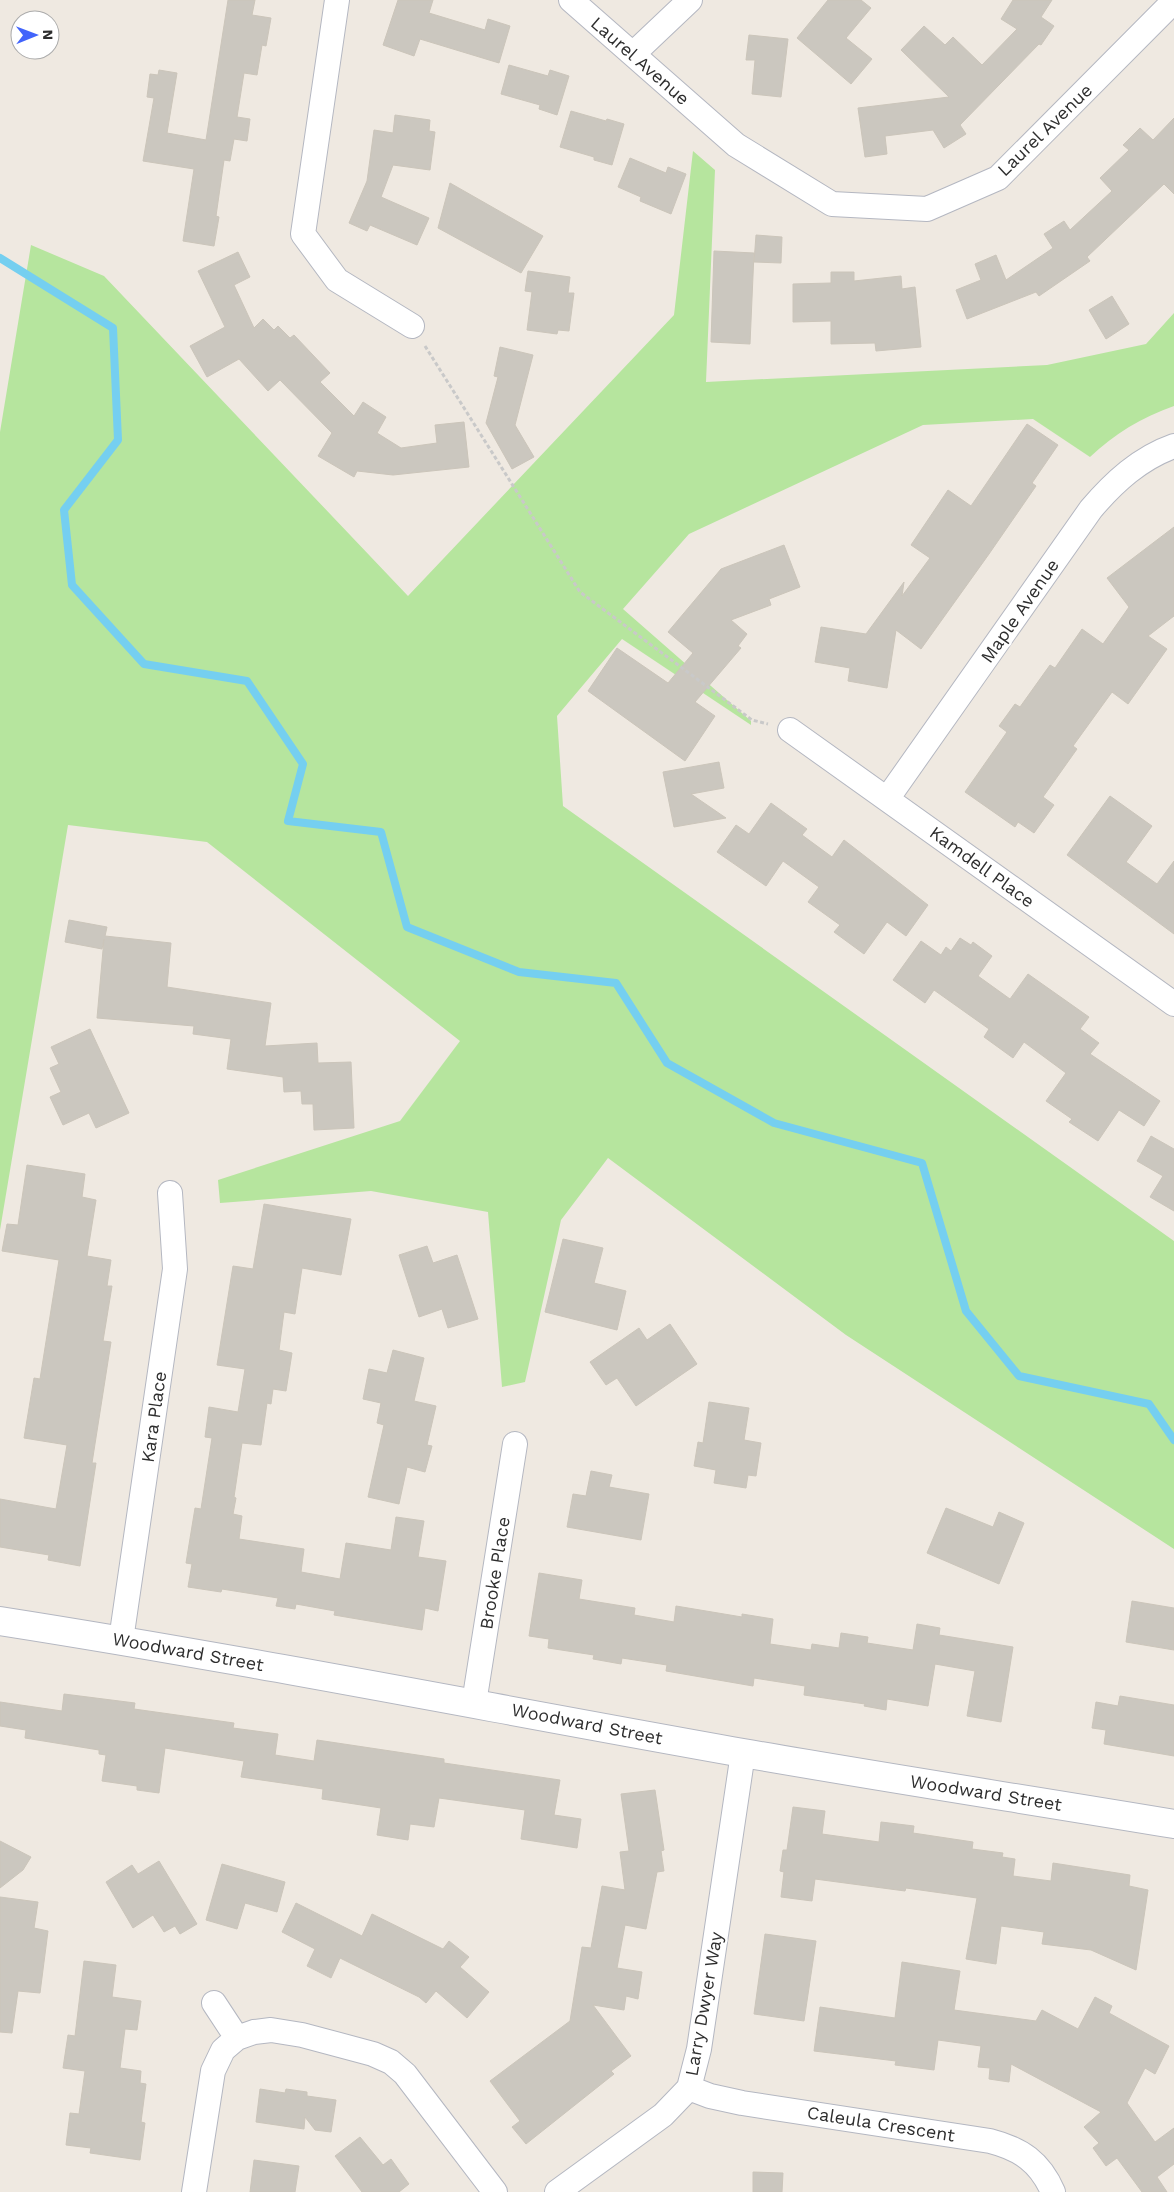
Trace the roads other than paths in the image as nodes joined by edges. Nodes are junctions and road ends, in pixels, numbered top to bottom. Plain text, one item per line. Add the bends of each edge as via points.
1 (336, 0) edge
2 (571, 0) edge
3 (690, 0) edge
4 (1174, 2) edge
5 (633, 54) junction
6 (412, 326) road end
7 (1174, 446) edge
8 (790, 730) road end
9 (886, 799) junction
10 (1174, 1004) edge
11 (170, 1193) dead end
12 (515, 1444) dead end
13 (0, 1621) edge
14 (122, 1640) junction
15 (474, 1702) junction
16 (743, 1753) junction
17 (1174, 1824) edge
18 (214, 2003) dead end
19 (237, 2038) junction
20 (689, 2088) junction
21 (194, 2192) edge
22 (496, 2192) edge
23 (558, 2192) edge
24 (1052, 2192) edge

1 - 6 street via 303,234 337,280
2 - 5 street, Laurel Avenue
3 - 5 street
4 - 5 street, Laurel Avenue via 998,178 927,209 832,204 736,145
7 - 9 street, Maple Avenue via 1130,470 1091,509
8 - 9 street, Kamdell Place
9 - 10 street, Kamdell Place
11 - 14 street, Kara Place via 175,1269
12 - 15 street, Brooke Place
13 - 14 street, Woodward Street
14 - 15 street, Woodward Street
15 - 16 street, Woodward Street
16 - 17 street, Woodward Street
16 - 20 street, Larry Dwyer Way via 699,2048
18 - 19 street
19 - 21 street via 223,2050 213,2071
19 - 22 street via 271,2030 302,2035 391,2062 405,2074
20 - 23 street, Larry Dwyer Way via 663,2115
20 - 24 street, Caleula Crescent via 742,2103 1009,2146 1036,2164

